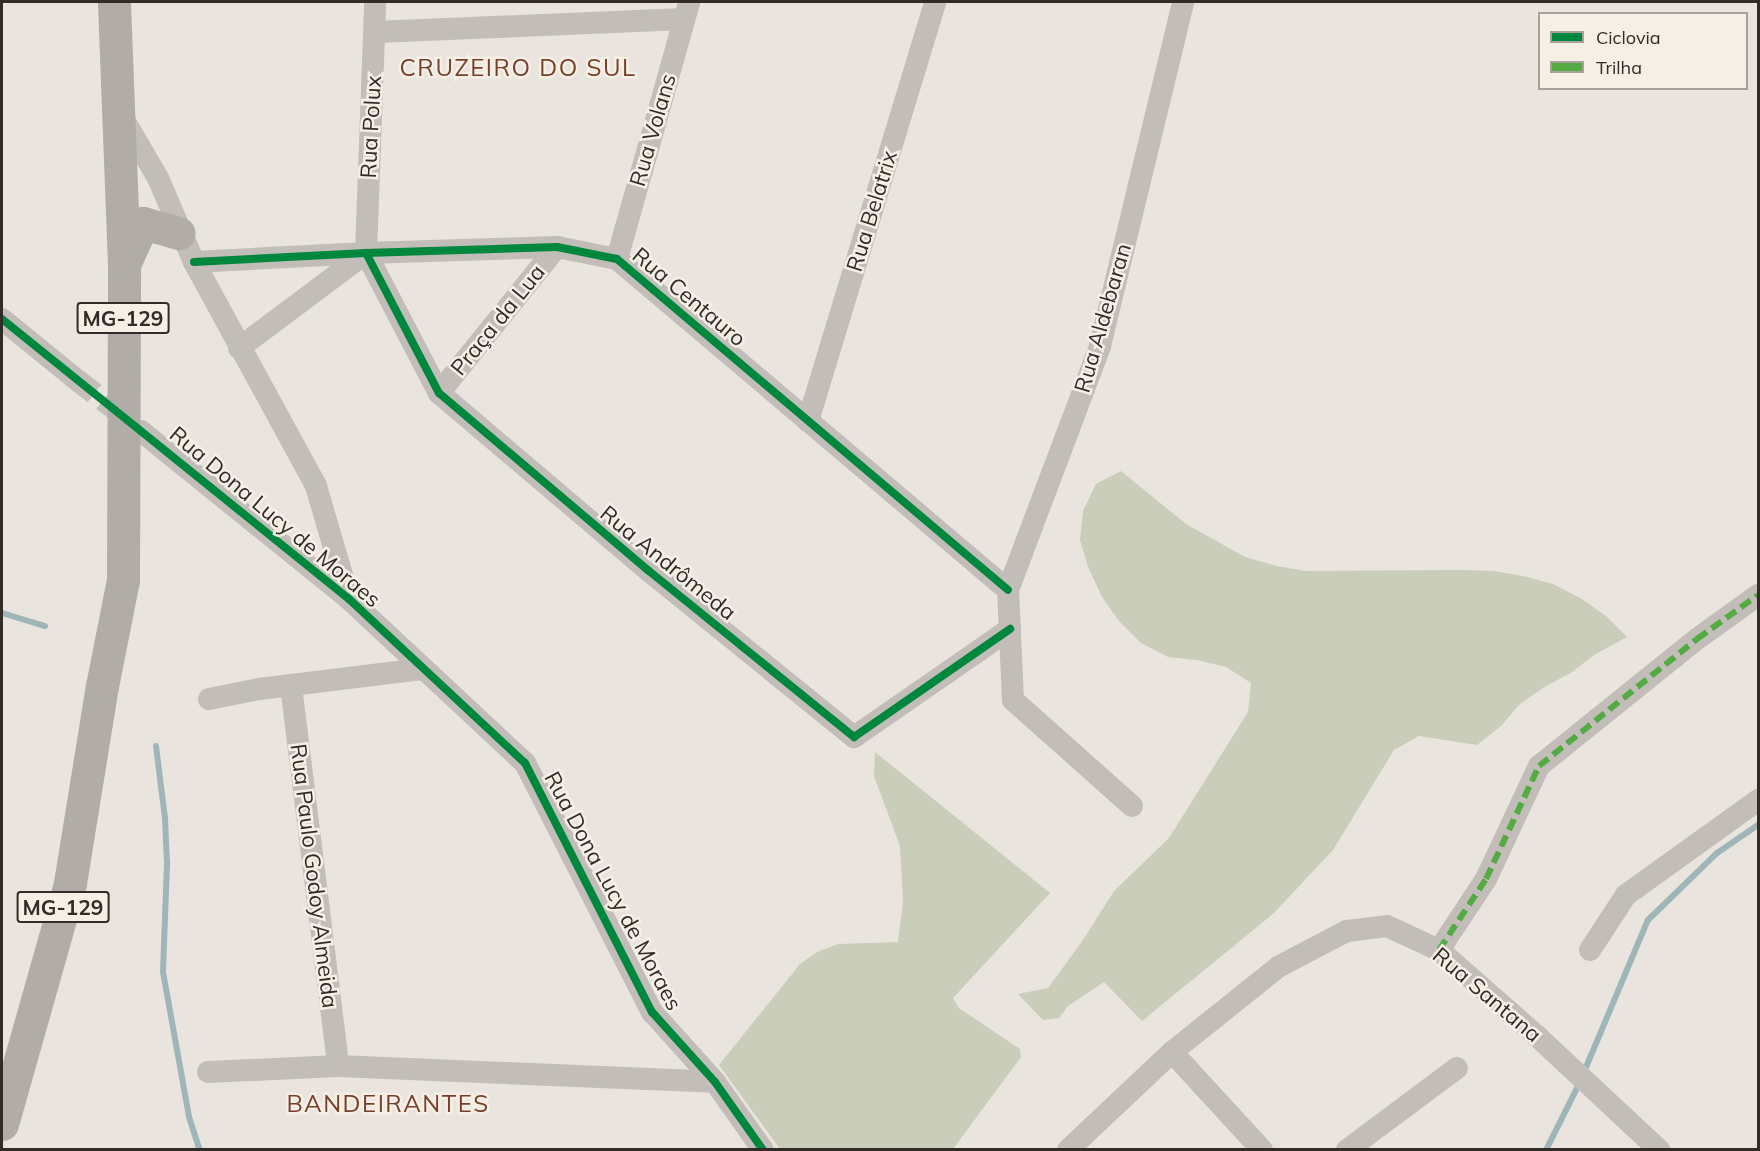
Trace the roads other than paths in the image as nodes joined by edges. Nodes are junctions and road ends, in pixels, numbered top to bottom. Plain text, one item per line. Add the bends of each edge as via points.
1 (114, 2) edge
2 (375, 2) edge
3 (935, 2) edge
4 (1177, 4) edge
5 (687, 10) edge
6 (376, 32) junction
7 (118, 109) junction
8 (179, 233) junction
9 (557, 247) junction
10 (366, 253) junction
11 (617, 259) junction
12 (194, 262) junction
13 (124, 264) junction
14 (2, 319) edge
15 (239, 348) junction
16 (77, 380) tunnel mouth
17 (439, 393) junction
18 (808, 422) junction
19 (141, 430) tunnel mouth
20 (1008, 590) junction
21 (1758, 595) edge
22 (349, 599) junction
23 (1010, 629) junction
24 (422, 669) junction
25 (291, 686) junction
26 (209, 699) dead end
27 (1758, 800) edge
28 (1132, 806) dead end
29 (1439, 950) junction
30 (1590, 950) dead end
31 (1172, 1052) junction
32 (338, 1066) junction
33 (1457, 1068) dead end
34 (208, 1072) dead end
35 (715, 1082) junction
36 (2, 1124) edge
37 (763, 1149) edge
38 (1068, 1149) edge
39 (1262, 1149) edge
40 (1347, 1149) edge
41 (1659, 1149) edge

1 - 7 main road, MG-129 / MG-129
2 - 6 street, Rua Polux
3 - 18 street, Rua Belatrix
4 - 20 street, Rua Aldebaran via 1100,346
5 - 6 street
5 - 11 street, Rua Volans
6 - 10 street, Rua Polux
7 - 8 street via 158,178
7 - 13 main road, MG-129 / MG-129
8 - 12 street
8 - 13 main road via 143,223
9 - 10 street, Rua Centauro
9 - 11 street, Rua Centauro
9 - 17 street, Praça da Lua
10 - 12 street, Rua Centauro
10 - 15 street
10 - 17 street, Rua Andrômeda
11 - 18 street, Rua Centauro
12 - 15 street
13 - 36 main road, MG-129 / MG-129 via 123,580 70,883
14 - 16 street
15 - 22 street via 316,486
17 - 23 street, Rua Andrômeda via 649,571 854,737
18 - 20 street, Rua Centauro
19 - 22 street, Rua Dona Lucy de Moraes
20 - 23 street, Rua Aldebaran
21 - 29 street via 1539,765 1486,879
22 - 24 street, Rua Dona Lucy de Moraes
23 - 28 street, Rua Aldebaran via 1013,700
24 - 25 street
24 - 35 street, Rua Dona Lucy de Moraes via 525,763 652,1012
25 - 26 street
25 - 32 street, Rua Paulo Godoy Almeida
27 - 30 street via 1626,895
29 - 31 street, Rua Santana via 1387,926 1347,931 1278,967
29 - 41 street, Rua Santana
31 - 38 street, Rua Santana
31 - 39 street
32 - 34 street
32 - 35 street
33 - 40 street
35 - 37 street, Rua Dona Lucy de Moraes

